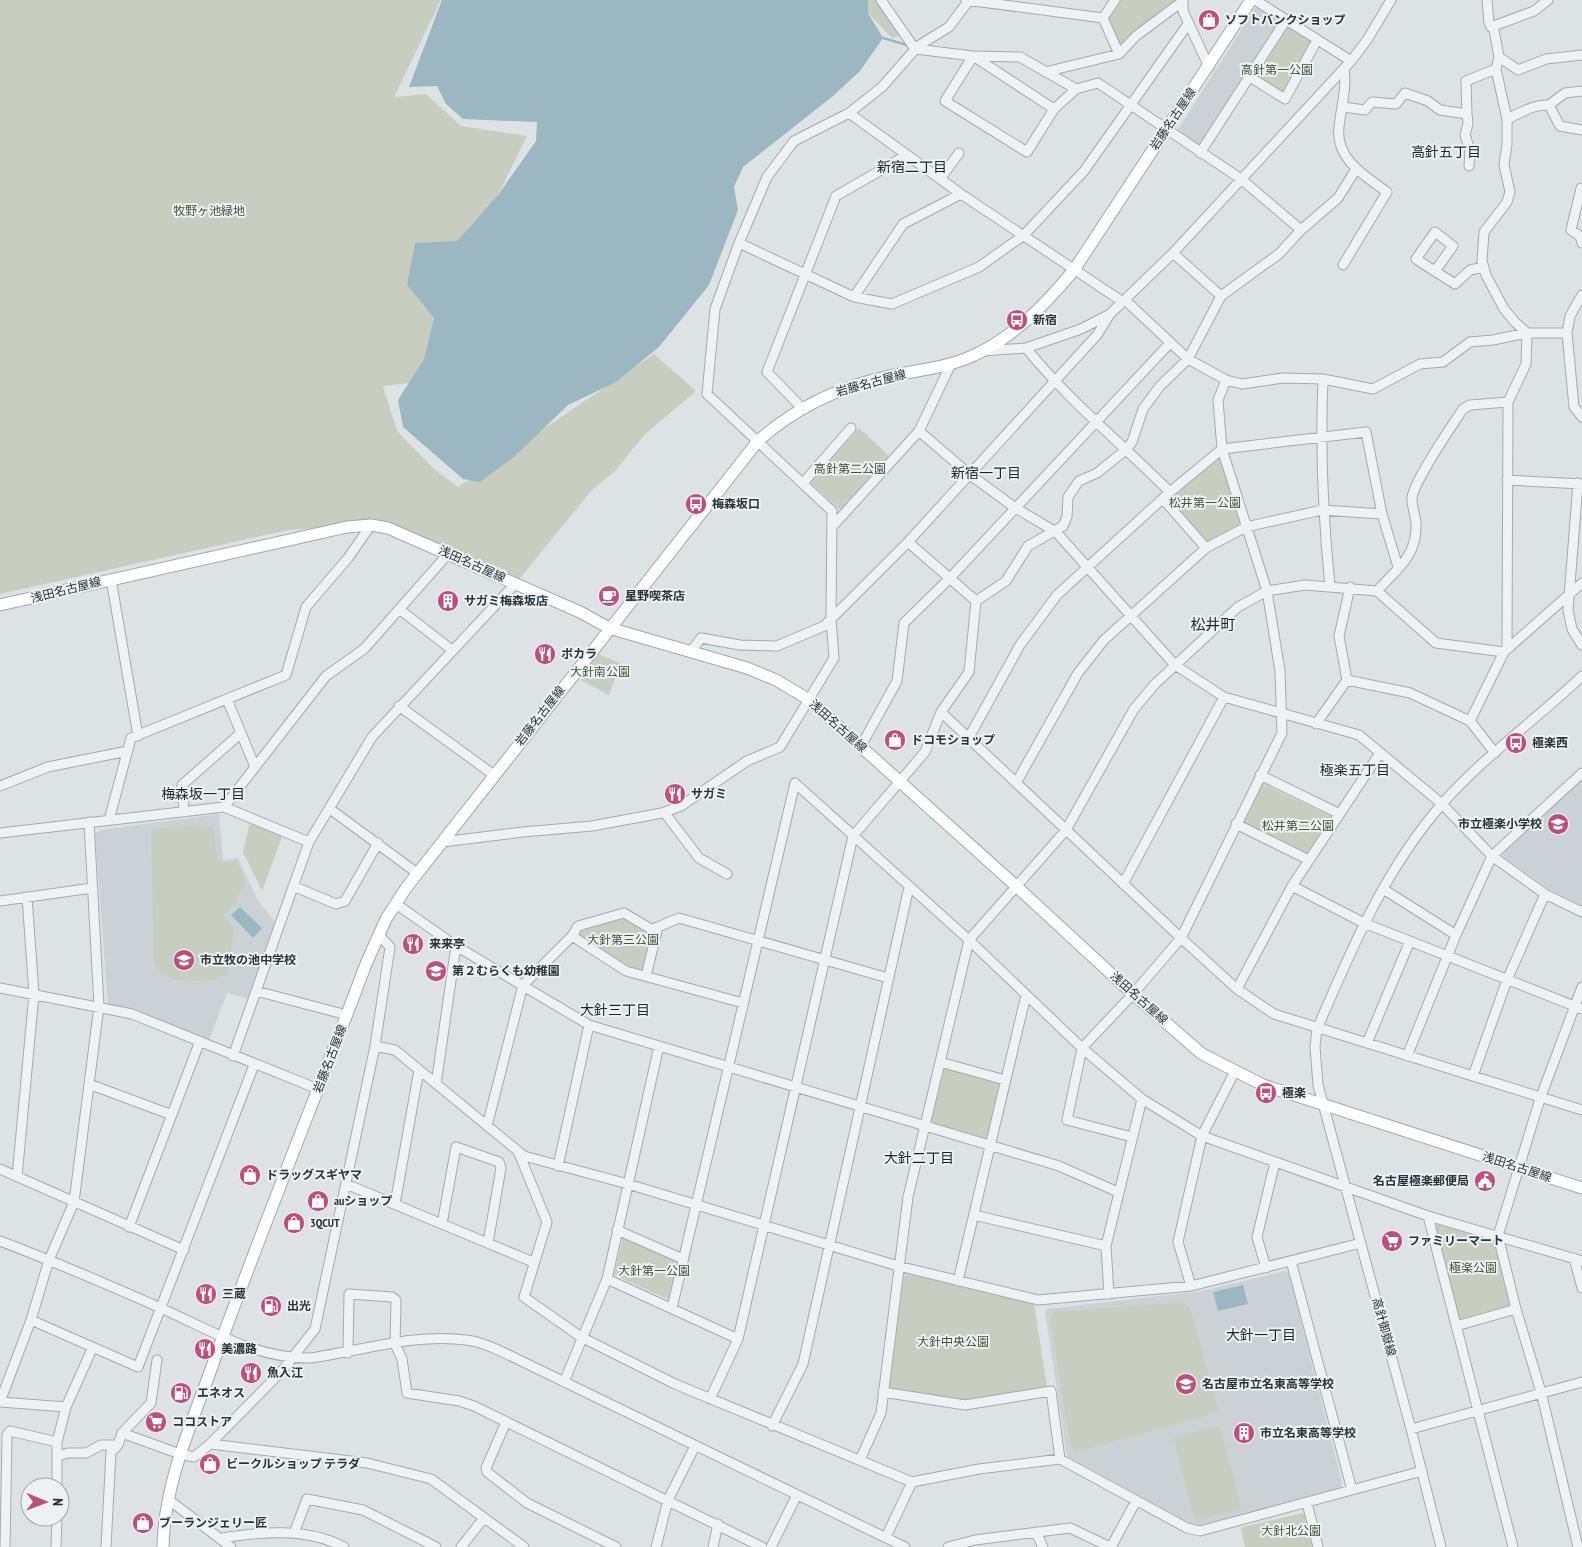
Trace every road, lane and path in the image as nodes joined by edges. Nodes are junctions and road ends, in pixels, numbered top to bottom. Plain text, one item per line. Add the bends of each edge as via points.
1 (881, 0) edge
2 (1114, 0) edge
3 (1183, 0) edge
4 (1251, 0) edge
5 (1255, 0) edge
6 (1391, 0) edge
7 (1487, 0) edge
8 (1548, 0) edge
9 (967, 1) edge
10 (1102, 18) junction
11 (1286, 20) junction
12 (1188, 24) junction
13 (1492, 27) junction
14 (1317, 40) junction
15 (915, 49) junction
16 (1119, 54) junction
17 (1582, 55) edge
18 (973, 56) junction
19 (1499, 58) junction
20 (1351, 61) junction
21 (1208, 67) junction
22 (1344, 69) junction
23 (1496, 69) junction
24 (1045, 72) junction
25 (1250, 77) junction
26 (1076, 90) junction
27 (1582, 91) edge
28 (1131, 105) junction
29 (1549, 105) junction
30 (1343, 107) junction
31 (1054, 109) junction
32 (849, 113) junction
33 (1467, 114) junction
34 (1507, 119) junction
35 (1166, 129) junction
36 (1582, 130) edge
37 (959, 153) dead end
38 (1200, 153) junction
39 (907, 154) junction
40 (1468, 166) dead end
41 (1356, 169) junction
42 (940, 179) junction
43 (1242, 179) junction
44 (1581, 188) edge
45 (961, 194) junction
46 (1301, 230) junction
47 (1024, 235) junction
48 (738, 243) junction
49 (1582, 243) edge
50 (1173, 253) junction
51 (1343, 265) dead end
52 (1484, 267) junction
53 (1074, 270) junction
54 (1435, 271) junction
55 (804, 275) junction
56 (1581, 294) edge
57 (1221, 296) junction
58 (854, 297) junction
59 (1124, 301) junction
60 (1110, 314) junction
61 (1527, 333) junction
62 (1567, 333) junction
63 (1170, 343) junction
64 (1026, 348) junction
65 (983, 351) junction
66 (1188, 359) junction
67 (951, 364) junction
68 (1323, 379) junction
69 (1226, 380) junction
70 (1054, 382) junction
71 (1508, 402) junction
72 (802, 408) junction
73 (1582, 417) edge
74 (1095, 420) junction
75 (851, 428) dead end
76 (919, 431) junction
77 (1320, 437) junction
78 (758, 441) junction
79 (1127, 449) junction
80 (1222, 449) junction
81 (969, 474) junction
82 (1507, 480) junction
83 (803, 483) junction
84 (1580, 483) edge
85 (1170, 492) junction
86 (1163, 499) junction
87 (1014, 507) junction
88 (1322, 510) junction
89 (1382, 514) junction
90 (371, 525) junction
91 (832, 527) junction
92 (1246, 527) junction
93 (1056, 532) junction
94 (908, 542) junction
95 (1206, 548) junction
96 (448, 554) junction
97 (1088, 568) junction
98 (1398, 568) junction
99 (950, 578) junction
100 (111, 579) junction
101 (516, 583) junction
102 (1582, 583) edge
103 (1330, 586) junction
104 (1350, 587) junction
105 (1267, 591) junction
106 (1377, 591) junction
107 (1570, 594) junction
108 (976, 601) junction
109 (0, 606) edge
110 (399, 609) junction
111 (1130, 616) junction
112 (831, 619) junction
113 (609, 628) junction
114 (1582, 645) edge
115 (452, 650) junction
116 (692, 650) junction
117 (1506, 650) junction
118 (1175, 665) junction
119 (1582, 676) edge
120 (1347, 680) junction
121 (1224, 697) junction
122 (227, 699) junction
123 (808, 699) junction
124 (399, 706) junction
125 (941, 712) junction
126 (1281, 714) junction
127 (1470, 722) junction
128 (1316, 724) junction
129 (241, 733) junction
130 (138, 736) junction
131 (968, 738) junction
132 (861, 746) junction
133 (128, 751) junction
134 (1380, 753) junction
135 (1496, 753) junction
136 (255, 767) junction
137 (1582, 773) edge
138 (494, 775) junction
139 (1260, 775) junction
140 (898, 781) junction
141 (1016, 783) junction
142 (0, 786) edge
143 (1442, 804) junction
144 (224, 807) junction
145 (330, 809) junction
146 (184, 812) junction
147 (664, 812) junction
148 (1340, 814) junction
149 (109, 820) junction
150 (89, 822) junction
151 (1236, 824) junction
152 (1066, 830) junction
153 (0, 833) edge
154 (854, 836) junction
155 (308, 842) junction
156 (442, 842) junction
157 (378, 843) junction
158 (1492, 856) junction
159 (1309, 860) junction
160 (417, 873) junction
161 (726, 874) dead end
162 (1123, 884) junction
163 (293, 886) junction
164 (1016, 886) junction
165 (1292, 886) junction
166 (909, 887) junction
167 (92, 888) junction
168 (1382, 889) junction
169 (1545, 894) junction
170 (27, 897) junction
171 (0, 901) edge
172 (396, 904) junction
173 (1582, 912) edge
174 (1364, 923) junction
175 (658, 927) junction
176 (379, 935) junction
177 (572, 936) junction
178 (1456, 936) junction
179 (1182, 938) junction
180 (969, 940) junction
181 (758, 941) junction
182 (1410, 941) junction
183 (456, 946) junction
184 (1447, 956) junction
185 (825, 961) junction
186 (646, 976) junction
187 (888, 978) junction
188 (1507, 980) junction
189 (523, 984) junction
190 (1582, 987) edge
191 (0, 988) edge
192 (1237, 989) junction
193 (256, 991) junction
194 (34, 994) junction
195 (1133, 994) junction
196 (1026, 995) junction
197 (743, 1002) junction
198 (99, 1006) junction
199 (1578, 1007) edge
200 (347, 1015) junction
201 (588, 1025) junction
202 (1318, 1029) junction
203 (200, 1042) junction
204 (1367, 1043) junction
205 (375, 1046) junction
206 (659, 1046) junction
207 (1082, 1048) junction
208 (233, 1056) junction
209 (1407, 1056) junction
210 (940, 1062) junction
211 (254, 1065) junction
212 (728, 1066) junction
213 (419, 1070) junction
214 (1235, 1071) junction
215 (1473, 1076) junction
216 (1005, 1080) junction
217 (89, 1084) junction
218 (436, 1084) junction
219 (796, 1086) junction
220 (318, 1090) junction
221 (1142, 1099) junction
222 (1540, 1099) junction
223 (859, 1105) junction
224 (1324, 1107) junction
225 (1582, 1110) edge
226 (172, 1115) junction
227 (925, 1124) junction
228 (487, 1126) junction
229 (1202, 1136) junction
230 (1132, 1138) junction
231 (990, 1145) junction
232 (518, 1151) junction
233 (1275, 1162) junction
234 (558, 1166) junction
235 (1519, 1167) junction
236 (0, 1169) edge
237 (17, 1176) junction
238 (346, 1184) junction
239 (628, 1184) junction
240 (1346, 1187) junction
241 (1582, 1188) edge
242 (1118, 1192) junction
243 (74, 1202) junction
244 (395, 1204) junction
245 (696, 1206) junction
246 (974, 1215) junction
247 (1428, 1216) junction
248 (442, 1224) junction
249 (764, 1226) junction
250 (129, 1227) junction
251 (617, 1230) junction
252 (1498, 1236) junction
253 (0, 1241) edge
254 (488, 1243) junction
255 (1361, 1243) junction
256 (828, 1246) junction
257 (1106, 1246) junction
258 (184, 1250) junction
259 (683, 1259) junction
260 (1578, 1259) edge
261 (49, 1260) junction
262 (1291, 1261) junction
263 (533, 1262) junction
264 (898, 1266) junction
265 (1266, 1268) junction
266 (606, 1279) junction
267 (958, 1280) junction
268 (1191, 1286) junction
269 (1582, 1288) edge
270 (1110, 1294) junction
271 (162, 1308) junction
272 (672, 1308) junction
273 (1516, 1309) junction
274 (31, 1320) junction
275 (1456, 1326) junction
276 (222, 1336) junction
277 (581, 1337) junction
278 (738, 1339) junction
279 (395, 1344) junction
280 (92, 1348) junction
281 (348, 1353) junction
282 (291, 1359) junction
283 (157, 1360) dead end
284 (564, 1382) junction
285 (1582, 1382) edge
286 (883, 1392) junction
287 (1541, 1392) junction
288 (710, 1399) junction
289 (1, 1402) edge
290 (66, 1407) junction
291 (1478, 1410) junction
292 (506, 1422) junction
293 (772, 1426) junction
294 (1412, 1428) junction
295 (122, 1433) junction
296 (57, 1442) junction
297 (210, 1444) junction
298 (118, 1445) junction
299 (695, 1446) junction
300 (180, 1454) junction
301 (58, 1456) junction
302 (1060, 1459) junction
303 (860, 1460) junction
304 (1422, 1471) junction
305 (57, 1477) edge
306 (912, 1482) junction
307 (1352, 1490) junction
308 (797, 1495) junction
309 (169, 1500) junction
310 (668, 1500) junction
311 (1136, 1501) junction
312 (1307, 1503) junction
313 (484, 1518) junction
314 (718, 1524) junction
315 (57, 1527) edge
316 (1036, 1532) junction
317 (294, 1533) junction
318 (886, 1537) junction
319 (222, 1538) junction
320 (1577, 1546) edge
321 (5, 1547) edge
322 (56, 1547) edge
323 (106, 1547) edge
324 (163, 1547) edge
325 (231, 1547) edge
326 (344, 1547) edge
327 (436, 1547) edge
328 (461, 1547) edge
329 (524, 1547) edge
330 (616, 1547) edge
331 (656, 1547) edge
332 (713, 1547) edge
333 (762, 1547) edge
334 (771, 1547) edge
335 (905, 1547) edge
336 (948, 1547) edge
337 (1043, 1547) edge
338 (1111, 1547) edge
339 (1318, 1547) edge
340 (1441, 1547) edge
341 (1513, 1547) edge

1 - 15 street
2 - 10 street
3 - 12 street
3 - 16 street via 1136,36
4 - 21 main road, 岩藤名古屋線
5 - 11 street
6 - 20 street
7 - 13 street
8 - 13 street via 1534,10
9 - 10 street
9 - 15 street via 949,27
10 - 16 street
11 - 14 street
11 - 25 street
12 - 21 street
12 - 28 street
13 - 19 street
14 - 20 street
14 - 25 street via 1285,99
15 - 18 street
15 - 32 street via 882,87
16 - 24 street
17 - 19 street via 1546,59 1518,70
18 - 24 street via 1020,57
18 - 31 street
18 - 31 street via 945,101 1027,152
19 - 23 street
20 - 22 street
21 - 35 main road, 岩藤名古屋線
22 - 30 street
22 - 43 street
23 - 33 street via 1466,81
23 - 34 street
24 - 26 street
25 - 38 street
26 - 28 street via 1098,83
26 - 31 street
27 - 29 street via 1565,93
28 - 35 street
28 - 47 street via 1084,171
29 - 34 street via 1526,109
29 - 36 street via 1560,126
30 - 33 street via 1364,110 1372,102 1396,104 1405,93 1428,101 1440,110
30 - 41 street via 1338,129 1342,149
32 - 39 street
32 - 48 street via 794,141 767,177
33 - 40 street
34 - 52 street via 1504,166 1510,192 1507,202 1484,232
35 - 38 street
35 - 53 main road, 岩藤名古屋線
37 - 42 street
38 - 43 street
39 - 42 street
39 - 55 street via 836,196
41 - 46 street via 1338,198
41 - 51 street via 1387,192
42 - 45 street
43 - 46 street
43 - 50 street
44 - 49 street via 1571,230 1580,236
45 - 47 street
45 - 58 street via 903,224
46 - 57 street via 1279,254
47 - 53 street
47 - 58 street via 979,267 892,304
48 - 55 street
48 - 78 street via 715,309 707,394
50 - 57 street
50 - 59 street
52 - 54 street via 1470,270 1455,284
52 - 61 street via 1504,309
53 - 59 street
53 - 65 main road, 岩藤名古屋線 via 1031,316
54 - 54 street via 1416,259 1435,232 1453,246
55 - 58 street
55 - 72 street via 767,372
56 - 62 street via 1570,316
57 - 66 street
59 - 60 street
59 - 63 street
60 - 64 street via 1081,329
60 - 70 street via 1097,335
61 - 62 street
61 - 68 street via 1470,342 1443,362 1420,364 1373,389
61 - 71 street via 1526,364
62 - 73 street via 1574,407
63 - 66 street
63 - 74 street
64 - 65 street
64 - 70 street
65 - 67 main road, 岩藤名古屋線
66 - 69 street
66 - 79 street via 1160,386 1143,409
67 - 72 main road, 岩藤名古屋線 via 846,388
67 - 76 street
68 - 69 street via 1283,378 1242,384
68 - 77 street
69 - 80 street via 1218,400
70 - 74 street
70 - 81 street
71 - 82 street
71 - 98 street via 1470,405 1463,409 1412,497 1415,544 1409,558
72 - 78 main road, 岩藤名古屋線
74 - 79 street
74 - 87 street
75 - 83 street
76 - 81 street
76 - 91 street
77 - 80 street
77 - 88 street
77 - 89 street via 1366,432
78 - 83 street
78 - 113 main road, 岩藤名古屋線
79 - 85 street
79 - 93 street via 1097,473 1079,482 1068,497 1063,526
80 - 85 street
80 - 92 street
81 - 87 street
81 - 94 street
82 - 84 street
82 - 117 street
83 - 91 street via 832,511
84 - 107 street
85 - 86 street
86 - 95 street
86 - 97 street
87 - 93 street
87 - 99 street
88 - 89 street
88 - 92 street
88 - 103 street
89 - 98 street
90 - 96 main road, 浅田名古屋線 via 401,533
90 - 100 main road, 浅田名古屋線 via 347,526
90 - 122 street via 306,607 286,675
91 - 112 street
92 - 95 street
92 - 105 street
93 - 97 street
93 - 108 street via 1028,546 1006,581
94 - 99 street
94 - 112 street
95 - 111 street
96 - 101 main road, 浅田名古屋線
96 - 110 street
97 - 111 street
97 - 131 street via 1057,595 1020,644
98 - 106 street
99 - 108 street
99 - 132 street via 904,623 897,681
100 - 109 main road, 浅田名古屋線
100 - 130 street
101 - 113 main road, 浅田名古屋線
101 - 115 street
102 - 107 street
103 - 104 street
103 - 105 street via 1305,585
104 - 106 street
104 - 120 street via 1340,636
105 - 118 street via 1238,607
105 - 126 street via 1280,671
106 - 117 street via 1436,643
107 - 114 street via 1568,610 1572,629
107 - 117 street
108 - 125 street via 969,672
110 - 115 street
110 - 136 street via 364,649 326,676
111 - 118 street
111 - 141 street via 1104,640 1078,673
112 - 116 street via 824,626 777,646 740,645 701,638
112 - 123 street via 834,658
113 - 116 main road, 浅田名古屋線
113 - 138 main road, 岩藤名古屋線
115 - 124 street
116 - 123 main road, 浅田名古屋線 via 776,680
117 - 127 street
118 - 121 street
118 - 152 street via 1134,709
119 - 135 street, 高針御嶽線
120 - 127 street via 1410,693
120 - 128 street
121 - 126 street
121 - 162 street
122 - 129 street
122 - 130 street
123 - 132 main road, 浅田名古屋線
123 - 147 street via 780,747 747,760 681,806
124 - 138 street
124 - 145 street via 372,737
125 - 131 street
125 - 140 street via 925,752
126 - 128 street
126 - 139 street via 1282,733
127 - 135 street
128 - 134 street via 1359,735
129 - 136 street
129 - 146 street via 182,785
130 - 133 street via 132,738
131 - 141 street
132 - 140 main road, 浅田名古屋線
133 - 142 street via 48,767
133 - 149 street
134 - 143 street
134 - 148 street
135 - 143 street, 高針御嶽線
136 - 144 street
137 - 158 street
138 - 156 main road, 岩藤名古屋線
139 - 148 street
139 - 151 street
140 - 154 street
140 - 164 main road, 浅田名古屋線
141 - 152 street
143 - 158 street
143 - 168 street, 高針御嶽線
144 - 146 street
144 - 155 street
145 - 155 street
145 - 157 street
146 - 149 street
147 - 156 street via 592,826
147 - 161 street via 699,858
148 - 159 street
149 - 150 street
150 - 153 street
150 - 167 street
151 - 159 street
151 - 179 street
152 - 162 street
152 - 164 street
154 - 166 street
154 - 181 street via 795,783
154 - 185 street
155 - 163 street
156 - 160 main road, 岩藤名古屋線
157 - 160 street
157 - 163 street via 345,901 336,904
158 - 169 street
158 - 178 street
159 - 165 street
160 - 172 main road, 岩藤名古屋線
162 - 179 street
163 - 193 street
164 - 180 street
164 - 195 main road, 浅田名古屋線
165 - 174 street
165 - 192 street
166 - 180 street
166 - 187 street
167 - 170 street
167 - 198 street
168 - 174 street, 高針御嶽線
168 - 178 street
169 - 173 street
169 - 188 street
170 - 171 street
170 - 194 street
172 - 176 main road, 岩藤名古屋線
172 - 183 street
174 - 182 street
174 - 202 street, 高針御嶽線
175 - 177 street via 651,929 624,913 578,926
175 - 181 street via 679,918
175 - 186 street
176 - 200 main road, 岩藤名古屋線
176 - 205 street via 390,946
177 - 186 street via 626,971
177 - 189 street
178 - 184 street
179 - 192 street
179 - 195 street
180 - 196 street
180 - 210 street
181 - 185 street
181 - 197 street
182 - 184 street
182 - 204 street
183 - 189 street
183 - 218 street
184 - 188 street
184 - 209 street
185 - 187 street
185 - 219 street
186 - 197 street
187 - 223 street
188 - 199 street
188 - 215 street
189 - 201 street
189 - 228 street
190 - 199 street
191 - 194 street
192 - 202 street via 1274,1014
193 - 200 street
193 - 208 street
194 - 198 street
194 - 237 street
195 - 207 street
195 - 214 main road, 浅田名古屋線 via 1202,1054
196 - 207 street
196 - 216 street
197 - 212 street
198 - 203 street via 132,1014
198 - 217 street
199 - 222 street
200 - 220 main road, 岩藤名古屋線
201 - 206 street
201 - 234 street
202 - 204 street
202 - 224 street, 高針御嶽線 via 1314,1047
203 - 208 street
203 - 226 street
204 - 209 street
205 - 213 street via 396,1050
205 - 238 street
206 - 212 street
206 - 239 street
207 - 221 street
207 - 230 street via 1067,1120
208 - 211 street
209 - 215 street
210 - 216 street
210 - 227 street
211 - 220 street
211 - 258 street
212 - 219 street
212 - 245 street
213 - 218 street
213 - 244 street
214 - 224 main road, 浅田名古屋線
214 - 229 street
215 - 222 street
216 - 231 street
217 - 226 street
217 - 243 street
218 - 228 street
219 - 223 street
219 - 249 street
220 - 276 main road, 岩藤名古屋線
221 - 229 street
221 - 230 street
222 - 225 street
222 - 235 street
223 - 227 street
223 - 256 street
224 - 235 main road, 浅田名古屋線
224 - 240 street, 高針御嶽線
226 - 250 street
227 - 231 street
227 - 264 street via 908,1197
228 - 232 street
229 - 233 street
229 - 268 street via 1178,1242
230 - 242 street
231 - 242 street via 1059,1166
231 - 246 street
232 - 234 street via 524,1156
232 - 263 street via 547,1222
233 - 240 street
233 - 265 street via 1258,1237
234 - 239 street
235 - 241 main road, 浅田名古屋線
235 - 252 street
236 - 237 street
237 - 243 street
238 - 244 street
238 - 282 street via 315,1329
239 - 245 street
239 - 251 street
240 - 247 street
240 - 255 street, 高針御嶽線
242 - 257 street
243 - 250 street
243 - 261 street
244 - 248 street
245 - 249 street
245 - 259 street
246 - 257 street
246 - 267 street
247 - 252 street
247 - 275 street
248 - 254 street
248 - 254 street via 456,1147 499,1162 501,1168
249 - 256 street
249 - 278 street
250 - 258 street
251 - 259 street
251 - 266 street
252 - 260 street
252 - 273 street
253 - 261 street
254 - 263 street
255 - 262 street
255 - 294 street, 高針御嶽線
256 - 264 street
256 - 293 street via 803,1364
257 - 270 street
258 - 271 street
259 - 272 street
260 - 269 street
261 - 271 street
261 - 274 street
262 - 265 street
262 - 307 street
263 - 277 street via 524,1297
264 - 267 street
264 - 286 street
265 - 268 street
266 - 272 street
266 - 277 street
267 - 270 street via 1038,1300
268 - 270 street
271 - 276 street
271 - 280 street via 138,1368
272 - 278 street
273 - 275 street
273 - 287 street
274 - 280 street
274 - 289 street
275 - 291 street
276 - 282 street
276 - 300 main road, 岩藤名古屋線
277 - 284 street
277 - 288 street
278 - 288 street
279 - 281 street
279 - 281 street via 396,1300 353,1293 350,1294
279 - 284 street via 433,1338 468,1340 514,1357
279 - 292 street via 402,1359 407,1393 459,1401
280 - 290 street
281 - 282 street
282 - 297 street
283 - 295 street via 152,1403
284 - 299 street
285 - 287 street
286 - 302 street via 965,1404 1051,1391
286 - 303 street via 881,1413
287 - 291 street
287 - 320 street
288 - 293 street
289 - 290 street
290 - 296 street
291 - 294 street
291 - 341 street
292 - 310 street
292 - 330 street via 487,1472 526,1503
293 - 303 street
294 - 304 street, 高針御嶽線
295 - 298 street
295 - 300 street
296 - 301 street
296 - 321 street via 15,1430 8,1435
297 - 300 street via 194,1456
297 - 313 street via 367,1463 430,1479
298 - 301 street via 101,1444 86,1453
298 - 323 street via 111,1452 109,1462
299 - 308 street
299 - 310 street
300 - 309 main road, 岩藤名古屋線
301 - 305 street
302 - 306 street via 979,1469
302 - 311 street
303 - 306 street
304 - 307 street
304 - 340 street, 高針御嶽線
306 - 318 street
307 - 312 street
308 - 318 street
308 - 334 street
309 - 319 street
309 - 324 main road, 岩藤名古屋線
310 - 314 street
310 - 331 street
311 - 312 street via 1187,1528 1200,1530
311 - 338 street
312 - 339 street
313 - 328 street
313 - 329 street
314 - 332 street
314 - 333 street
315 - 322 street
316 - 336 street
316 - 337 street
316 - 338 street via 1070,1528
317 - 319 street via 266,1532
317 - 326 street
317 - 327 street via 307,1499 363,1510
318 - 335 street
319 - 325 street

